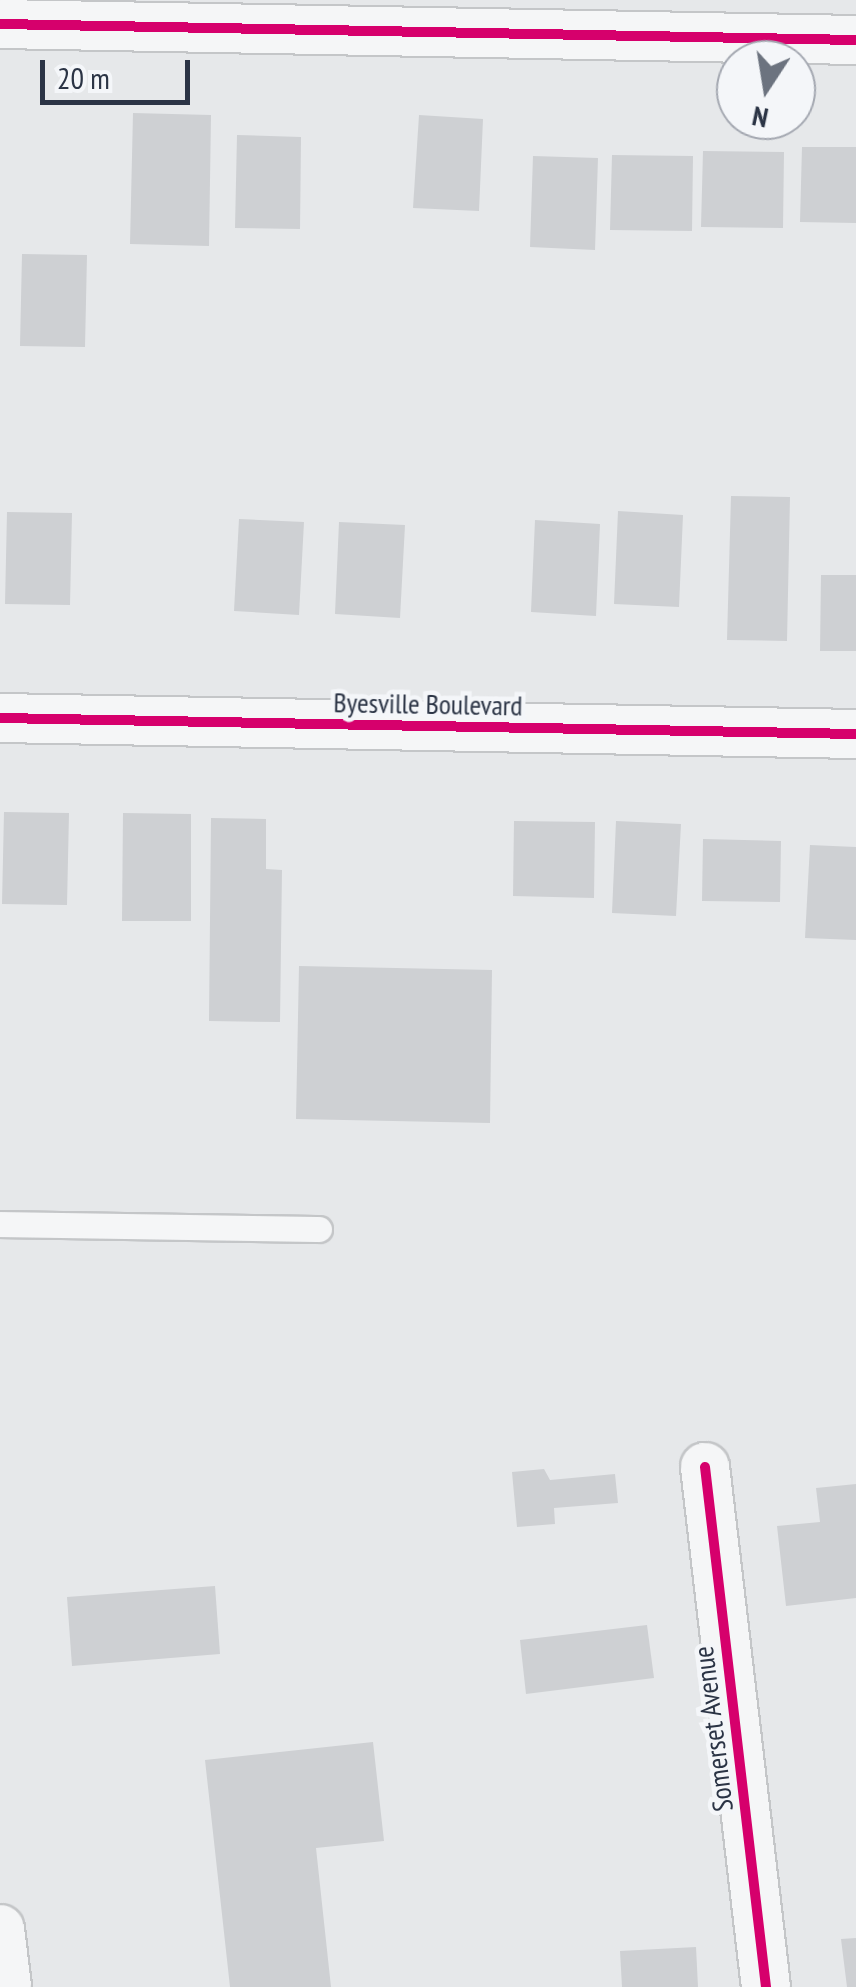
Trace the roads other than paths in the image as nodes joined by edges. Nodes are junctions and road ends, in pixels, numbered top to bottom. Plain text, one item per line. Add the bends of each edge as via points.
1 (0, 24) edge
2 (856, 40) edge
3 (0, 718) edge
4 (856, 734) edge
5 (0, 1224) edge
6 (319, 1229) dead end
7 (705, 1466) dead end
8 (0, 1930) edge
9 (7, 1987) edge
10 (766, 1987) edge

1 - 2 street
3 - 4 street, Byesville Boulevard
5 - 6 lane
7 - 10 street, Somerset Avenue
8 - 9 street

